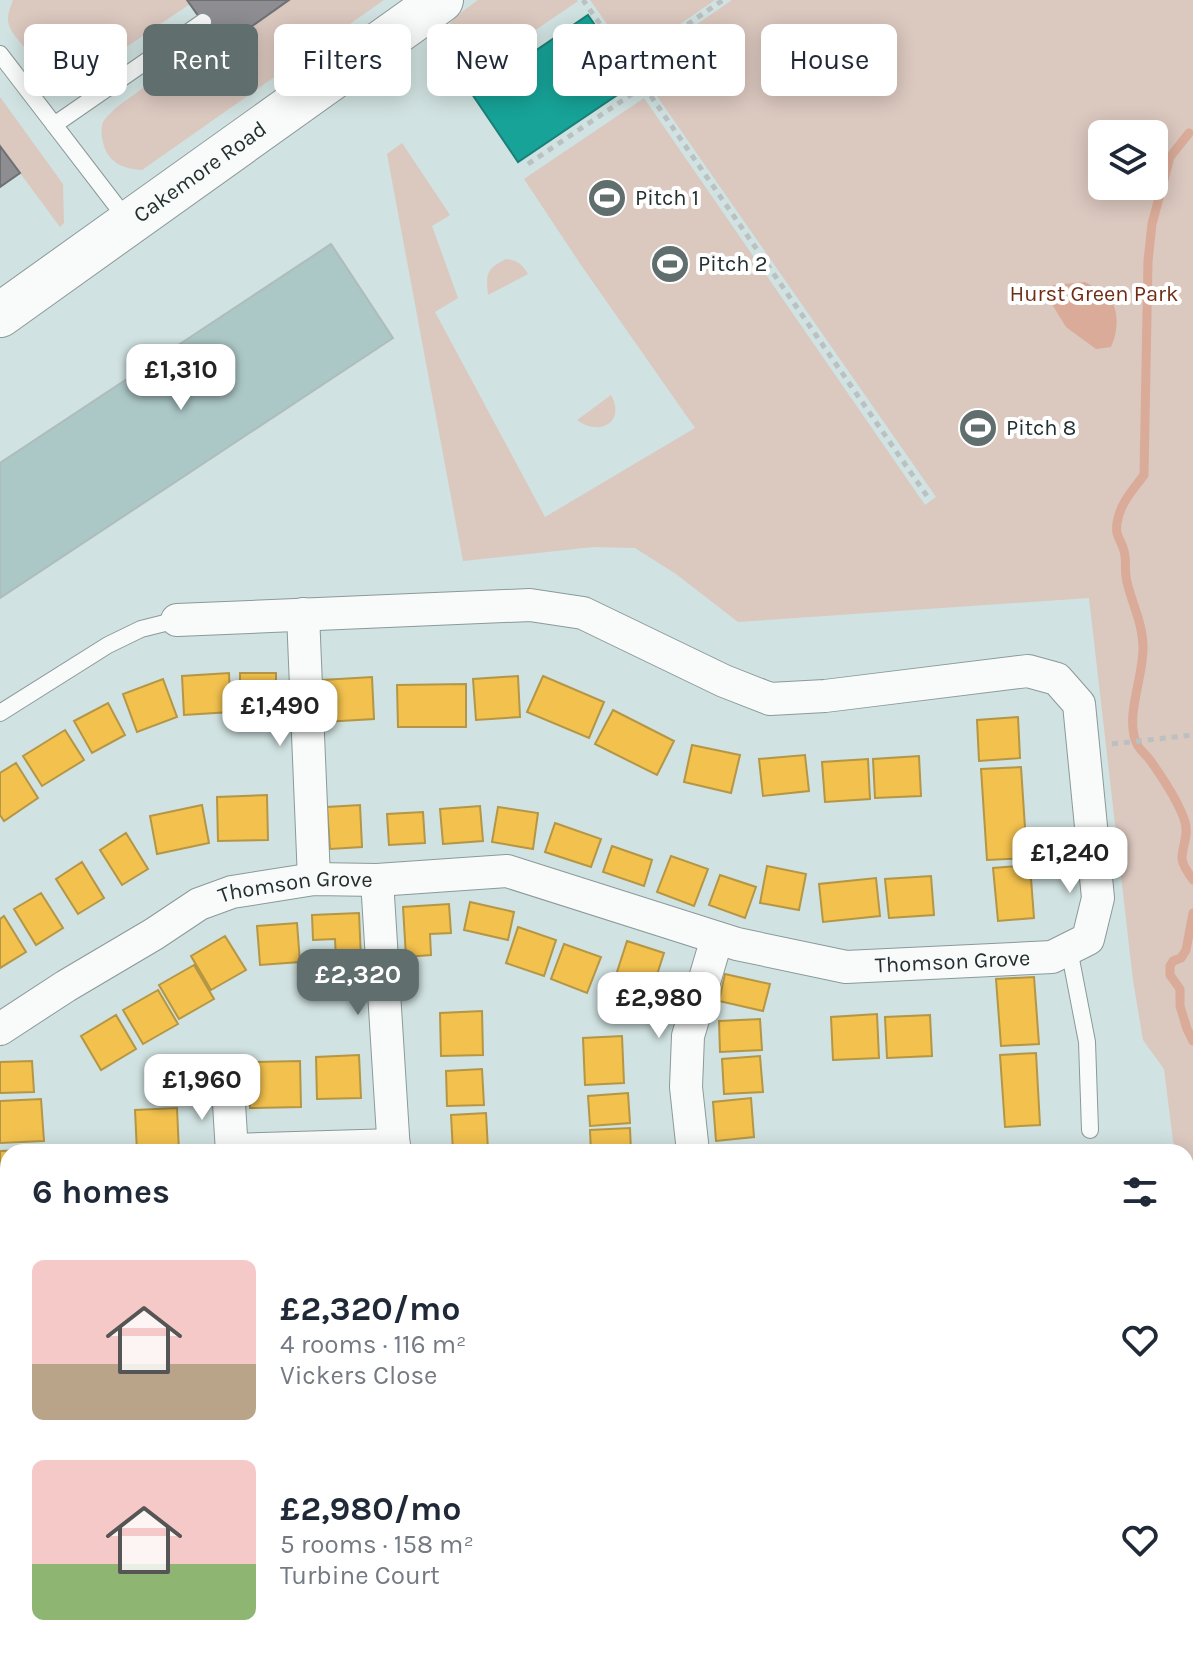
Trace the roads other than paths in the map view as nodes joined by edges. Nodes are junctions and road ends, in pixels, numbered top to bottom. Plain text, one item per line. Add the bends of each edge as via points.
1 (441, 0) edge
2 (203, 22) dead end
3 (0, 54) edge
4 (54, 125) junction
5 (129, 222) junction
6 (0, 315) edge
7 (303, 614) junction
8 (177, 620) joint
9 (0, 713) edge
10 (314, 879) junction
11 (377, 880) junction
12 (717, 938) junction
13 (1069, 949) junction
14 (0, 1029) edge
15 (228, 1088) dead end
16 (1090, 1130) dead end
17 (232, 1144) edge
18 (394, 1144) edge
19 (692, 1144) edge

1 - 5 main road, Cakemore Road
2 - 4 lane
3 - 4 lane
4 - 5 lane
5 - 6 main road, Cakemore Road
7 - 8 street
7 - 10 street
7 - 13 street via 530,605 583,613 770,699 1028,671 1057,679 1079,704 1098,898 1088,939
8 - 9 lane via 108,645
10 - 11 street, Thomson Grove
10 - 14 street, Thomson Grove via 232,892 199,904
11 - 12 street, Thomson Grove via 507,871
11 - 18 street
12 - 13 street, Thomson Grove via 846,967 1052,957
12 - 19 street via 688,1036
13 - 16 lane via 1087,1042
15 - 17 street

